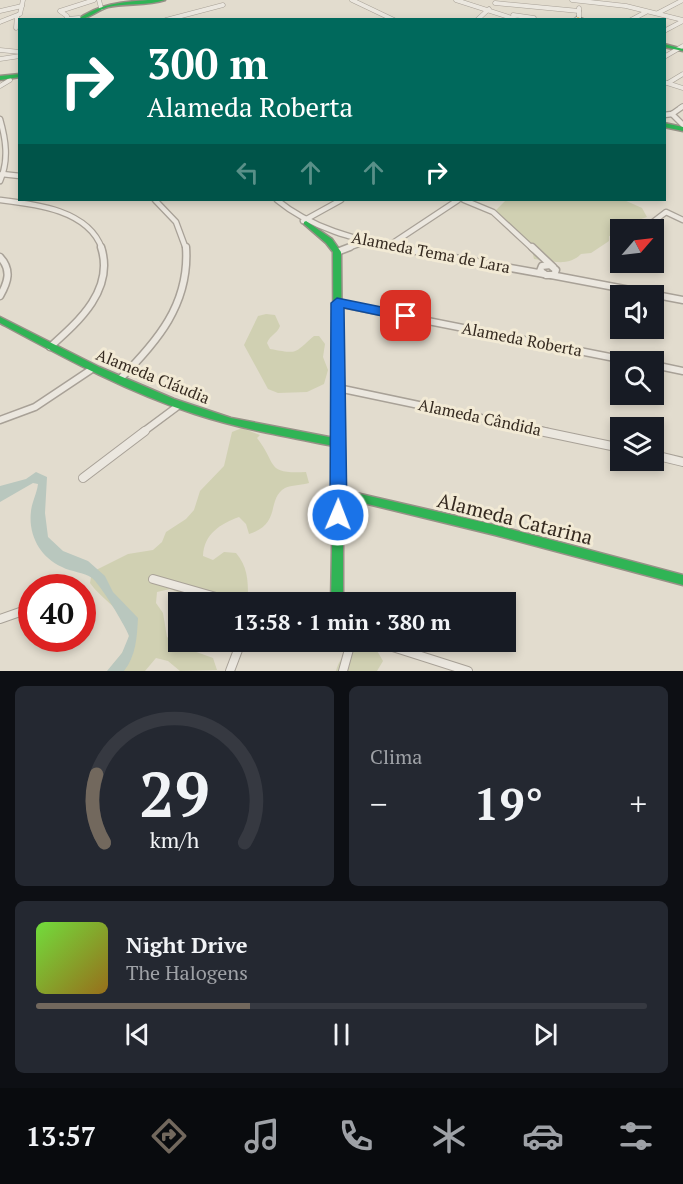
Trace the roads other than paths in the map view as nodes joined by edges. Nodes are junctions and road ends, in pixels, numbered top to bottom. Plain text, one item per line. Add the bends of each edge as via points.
1 (94, 0) edge
2 (163, 0) edge
3 (173, 0) edge
4 (352, 0) edge
5 (456, 0) edge
6 (499, 0) edge
7 (572, 0) edge
8 (580, 0) edge
9 (682, 0) edge
10 (629, 1) edge
11 (22, 2) edge
12 (495, 3) junction
13 (223, 5) dead end
14 (627, 6) junction
15 (488, 10) junction
16 (0, 11) edge
17 (647, 11) junction
18 (95, 12) edge
19 (500, 14) junction
20 (657, 14) junction
21 (17, 16) junction
22 (579, 17) edge
23 (66, 18) edge
24 (173, 18) edge
25 (390, 18) edge
26 (479, 18) edge
27 (512, 18) edge
28 (534, 18) edge
29 (635, 18) edge
30 (683, 21) edge
31 (0, 22) edge
32 (16, 28) dead end
33 (666, 30) edge
34 (666, 45) edge
35 (681, 48) edge
36 (0, 50) edge
37 (18, 54) edge
38 (18, 54) edge
39 (666, 56) edge
40 (0, 59) edge
41 (683, 74) edge
42 (16, 78) edge
43 (0, 82) edge
44 (666, 83) edge
45 (683, 88) edge
46 (683, 106) edge
47 (672, 114) junction
48 (666, 115) edge
49 (0, 119) edge
50 (666, 124) edge
51 (683, 127) edge
52 (2, 134) edge
53 (3, 142) edge
54 (2, 174) edge
55 (18, 176) edge
56 (0, 181) edge
57 (0, 200) edge
58 (156, 201) edge
59 (278, 201) edge
60 (339, 201) edge
61 (456, 201) edge
62 (466, 201) edge
63 (657, 219) edge
64 (683, 220) edge
65 (305, 222) junction
66 (365, 242) junction
67 (387, 247) junction
68 (337, 252) junction
69 (0, 257) edge
70 (543, 257) junction
71 (542, 266) junction
72 (555, 268) junction
73 (524, 271) junction
74 (547, 275) junction
75 (570, 279) junction
76 (0, 296) edge
77 (683, 300) edge
78 (337, 303) junction
79 (0, 320) edge
80 (50, 347) junction
81 (610, 357) edge
82 (664, 367) edge
83 (92, 369) junction
84 (683, 371) edge
85 (119, 380) junction
86 (338, 387) junction
87 (178, 406) junction
88 (0, 420) edge
89 (339, 443) junction
90 (610, 446) edge
91 (664, 457) edge
92 (683, 462) edge
93 (83, 478) dead end
94 (339, 493) junction
95 (153, 579) dead end
96 (683, 580) edge
97 (198, 592) edge
98 (337, 592) edge
99 (18, 613) edge
100 (0, 619) edge
101 (237, 652) edge
102 (348, 652) edge
103 (408, 652) edge
104 (230, 671) edge
105 (343, 671) edge
106 (468, 671) edge

1 - 23 street via 60,11
2 - 18 street
3 - 18 street
4 - 25 street
5 - 15 street
6 - 12 street
7 - 8 street
8 - 14 street
8 - 22 street
9 - 20 street
10 - 14 street
11 - 16 street
11 - 21 street via 22,12
12 - 15 street
12 - 22 street
13 - 24 street
14 - 17 street
15 - 19 street
15 - 26 street
17 - 20 street
17 - 29 street
19 - 27 street
19 - 28 street
20 - 30 street
21 - 31 street
21 - 32 street
30 - 33 street
34 - 35 street
35 - 39 street
36 - 37 street
38 - 40 street
41 - 44 street
42 - 43 street
44 - 45 street
46 - 47 street
47 - 48 street
47 - 51 street
49 - 52 street
50 - 51 street
52 - 53 street
53 - 54 street
54 - 55 street
54 - 56 street
57 - 80 street via 42,205 69,214 88,228 102,250 104,273 94,299 81,319
58 - 85 street via 183,237 187,280 167,328
59 - 65 street, Alameda Tema de Lara
60 - 65 street
61 - 67 street
62 - 70 street via 493,212
63 - 64 street via 666,212
65 - 66 street, Alameda Tema de Lara
65 - 68 street
66 - 67 street, Alameda Tema de Lara
66 - 68 street
67 - 73 street, Alameda Tema de Lara
68 - 78 street
69 - 76 street via 9,269 8,282
70 - 71 street
70 - 72 street
71 - 72 street, Alameda Tema de Lara
71 - 73 street, Alameda Tema de Lara
71 - 74 street via 540,271
72 - 74 street via 556,273
72 - 75 street, Alameda Tema de Lara
73 - 74 street, Alameda Tema de Lara
74 - 75 street, Alameda Tema de Lara
75 - 77 street, Alameda Tema de Lara
78 - 81 street, Alameda Roberta
78 - 86 street
79 - 80 street, Alameda Cláudia
80 - 83 street, Alameda Cláudia
82 - 84 street
83 - 85 street, Alameda Cláudia
83 - 88 street via 35,407
85 - 87 street, Alameda Cláudia
86 - 89 street
86 - 90 street, Alameda Cândida
87 - 89 street, Alameda Cláudia
87 - 93 street
89 - 94 street
91 - 92 street
94 - 96 street, Alameda Catarina
94 - 98 street
95 - 97 street
99 - 100 street
101 - 104 street
102 - 105 street
103 - 106 street

